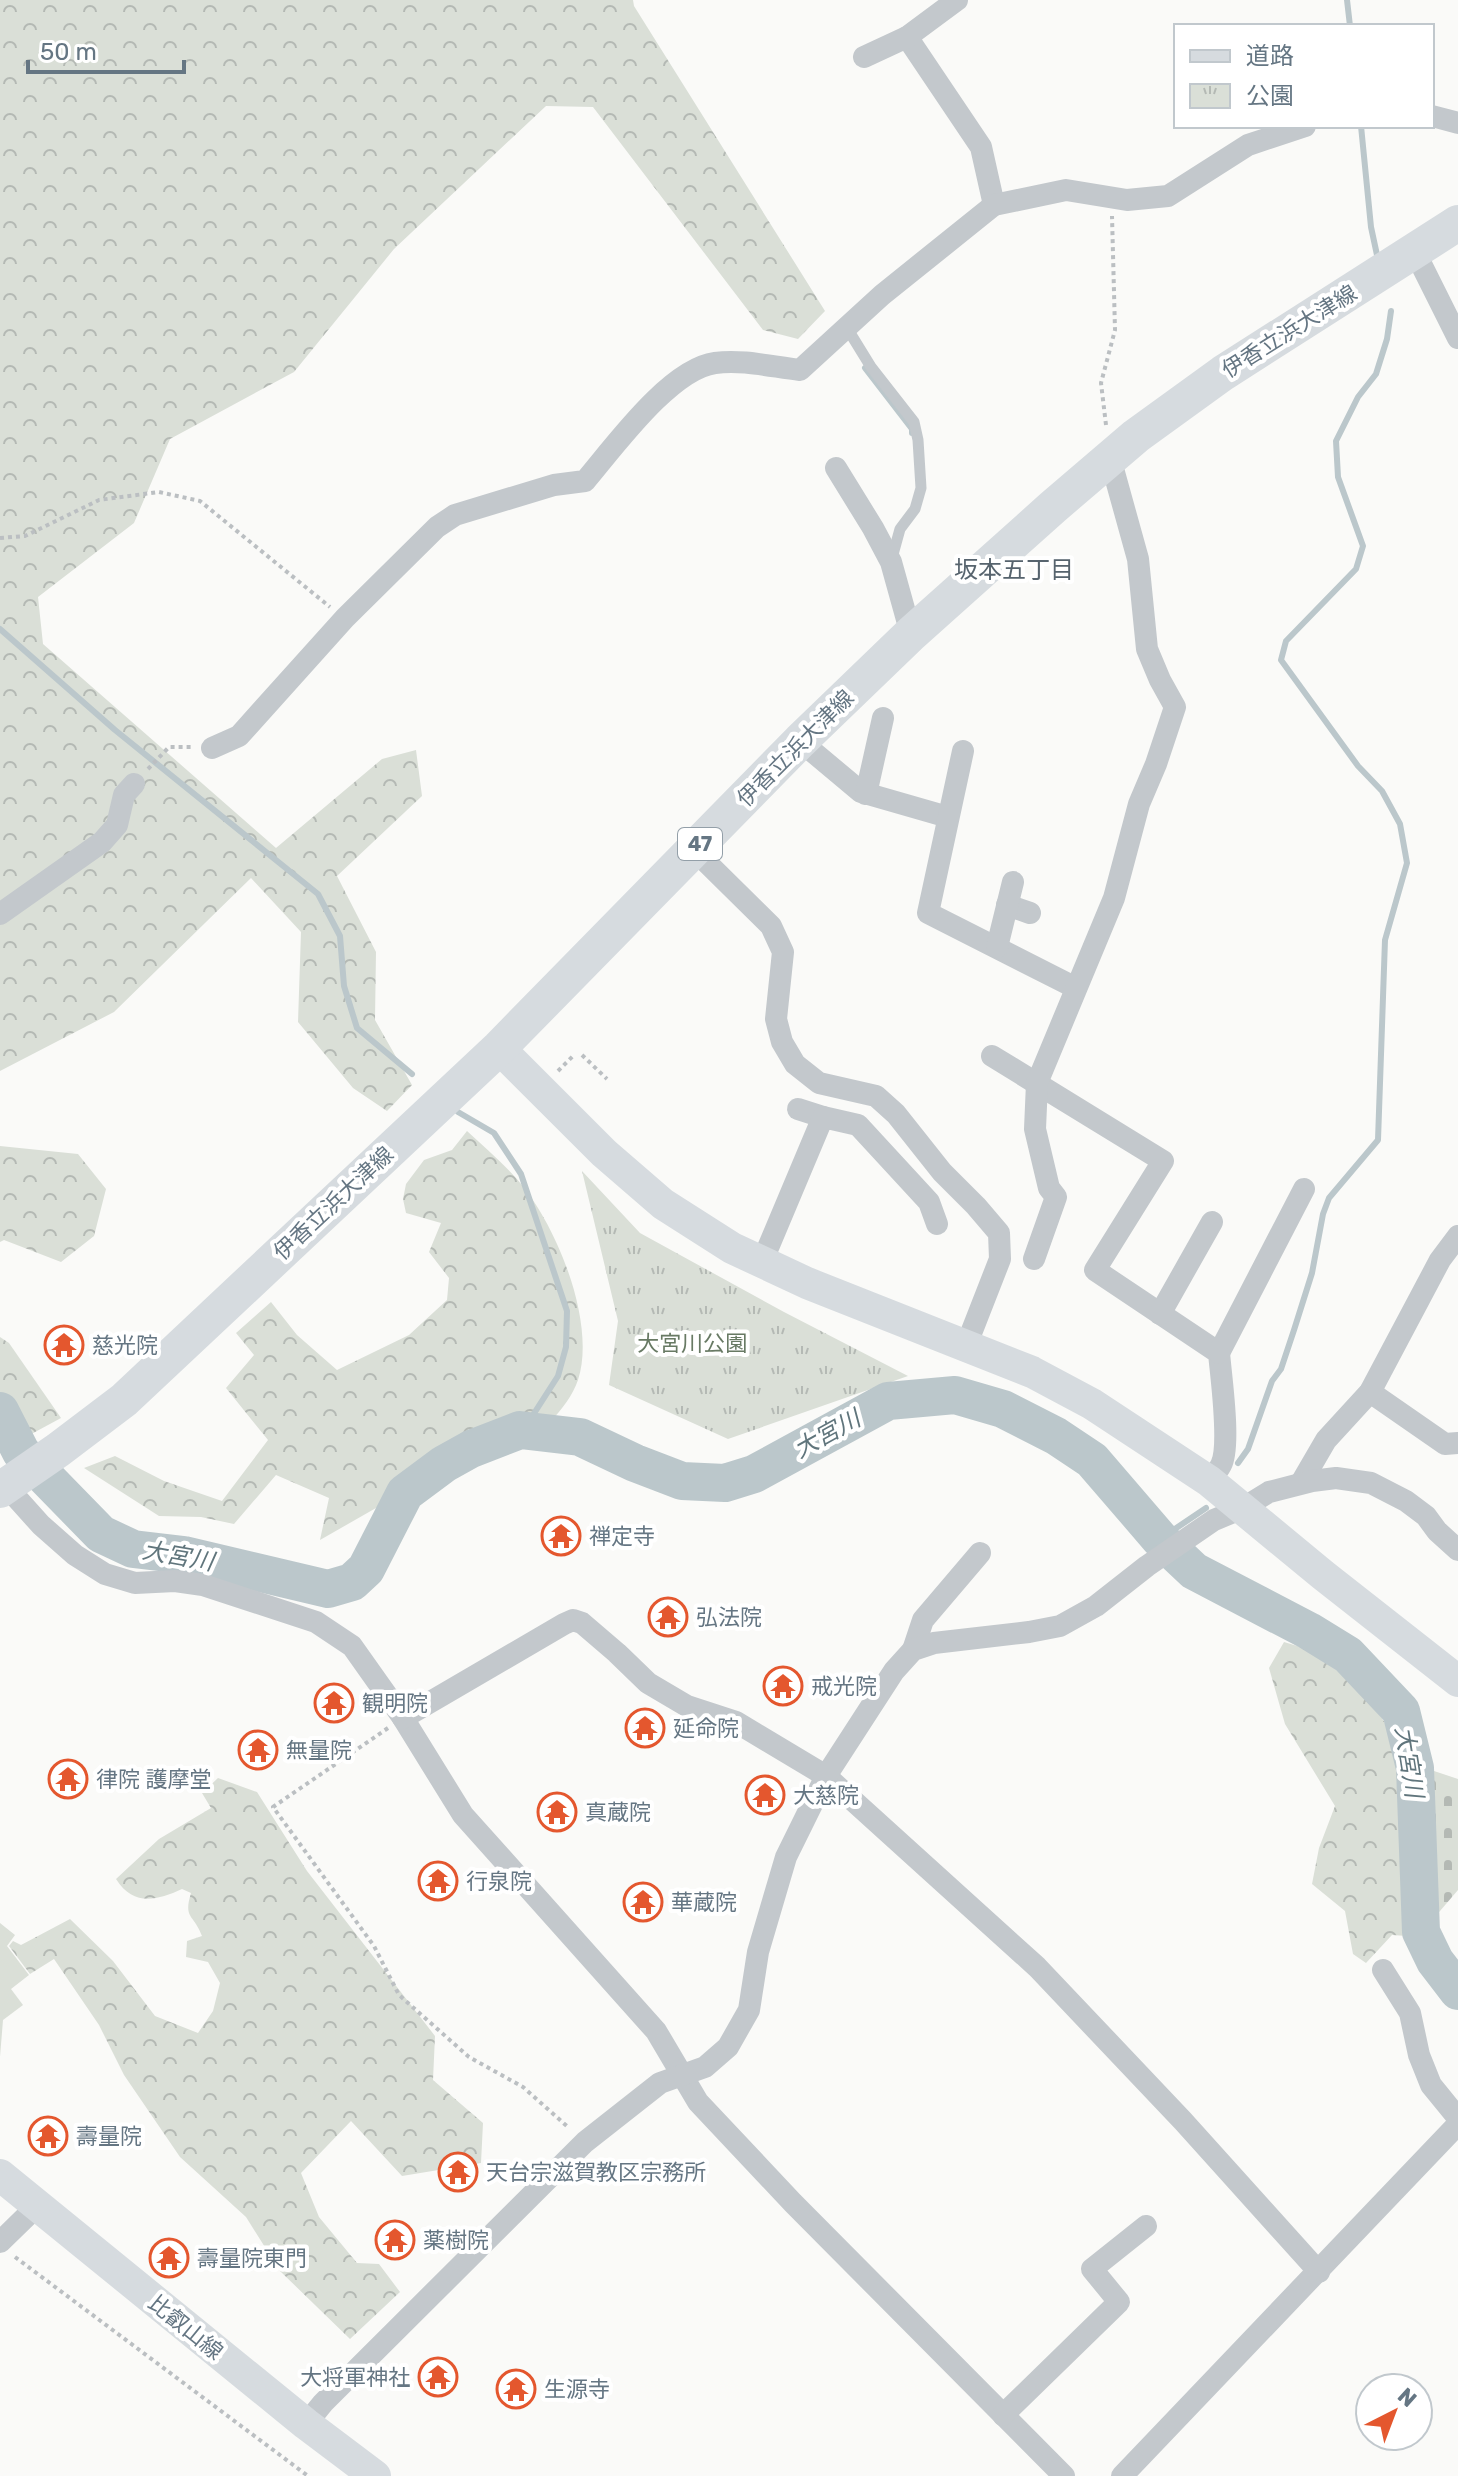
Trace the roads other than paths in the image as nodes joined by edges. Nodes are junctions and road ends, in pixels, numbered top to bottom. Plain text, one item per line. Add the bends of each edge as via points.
1 (957, 0) edge
2 (907, 37) junction
3 (864, 57) dead end
4 (1434, 117) edge
5 (1458, 123) edge
6 (1299, 128) edge
7 (994, 205) junction
8 (1458, 223) edge
9 (1392, 266) junction
10 (847, 328) junction
11 (1458, 338) edge
12 (1110, 458) junction
13 (836, 468) dead end
14 (891, 562) junction
15 (911, 634) junction
16 (883, 718) dead end
17 (800, 741) junction
18 (212, 748) dead end
19 (963, 751) dead end
20 (134, 784) road end
21 (866, 794) junction
22 (948, 817) junction
23 (694, 850) junction
24 (1013, 882) dead end
25 (1007, 905) junction
26 (1030, 913) dead end
27 (0, 914) edge
28 (997, 947) junction
29 (1076, 988) junction
30 (499, 1048) junction
31 (992, 1056) dead end
32 (1037, 1083) junction
33 (798, 1109) dead end
34 (823, 1117) junction
35 (1304, 1189) dead end
36 (1212, 1222) dead end
37 (937, 1224) dead end
38 (1458, 1236) edge
39 (1034, 1259) dead end
40 (762, 1262) junction
41 (1160, 1314) junction
42 (966, 1346) junction
43 (1219, 1353) junction
44 (1370, 1392) junction
45 (1458, 1443) edge
46 (1209, 1481) junction
47 (1301, 1483) junction
48 (9, 1484) edge
49 (1229, 1514) junction
50 (1458, 1550) edge
51 (980, 1553) dead end
52 (913, 1650) junction
53 (1458, 1681) edge
54 (403, 1718) junction
55 (826, 1776) junction
56 (1383, 1970) dead end
57 (683, 2075) junction
58 (1458, 2118) edge
59 (1458, 2124) edge
60 (0, 2175) edge
61 (37, 2206) junction
62 (1146, 2226) dead end
63 (6, 2248) edge
64 (1319, 2272) junction
65 (1003, 2415) junction
66 (306, 2424) junction
67 (375, 2476) edge
68 (1064, 2476) edge
69 (1122, 2476) edge

1 - 2 street
2 - 3 street
2 - 7 street via 981,147
4 - 5 street
6 - 7 street via 1248,145 1168,196 1127,200 1066,190
7 - 10 street
8 - 9 main road, 伊香立浜大津線 / 47
9 - 11 street
9 - 12 main road, 伊香立浜大津線 / 47 via 1223,373
10 - 14 lane via 914,422 918,440 921,488 915,509 900,529
10 - 18 street via 800,370 728,362 686,373 585,481 455,515 345,618 239,736
12 - 15 main road, 伊香立浜大津線 / 47
12 - 29 street via 1138,559 1147,649 1175,707 1139,804 1114,898
13 - 14 street
14 - 15 street
15 - 17 main road, 伊香立浜大津線 / 47
16 - 21 street
17 - 21 street
17 - 23 main road, 伊香立浜大津線 / 47
19 - 22 street
20 - 27 street via 124,795 117,825 102,842
21 - 22 street
22 - 28 street via 928,913
23 - 30 main road, 伊香立浜大津線 / 47
23 - 42 street via 771,926 783,952 776,1019 795,1064 819,1083 876,1096 999,1233 1000,1259
24 - 25 street
25 - 26 street
25 - 28 street
28 - 29 street
29 - 32 street
30 - 40 street via 663,1204
30 - 48 main road, 伊香立浜大津線 / 47 via 124,1400
31 - 32 street
32 - 39 street via 1035,1129 1049,1188 1056,1197
32 - 41 street via 1163,1161 1095,1270
33 - 34 street
34 - 37 street via 858,1125 929,1202
34 - 40 street
35 - 43 street
36 - 41 street
38 - 44 street
40 - 42 street
41 - 43 street
42 - 46 street via 1092,1404
43 - 46 street via 1224,1456
44 - 45 street via 1445,1444
44 - 47 street via 1326,1440
46 - 49 street
47 - 49 street via 1269,1492
47 - 50 street via 1336,1478 1371,1483 1426,1516
48 - 54 street via 41,1525 105,1574 135,1583 203,1585 316,1622 352,1646
49 - 52 street via 1060,1626
49 - 53 street via 1323,1575
51 - 52 street via 923,1620
52 - 55 street
54 - 55 street via 573,1620 648,1683 687,1706 736,1722
54 - 57 street via 463,1815 656,2031
55 - 57 street via 786,1857 758,1952 749,2010 728,2047 705,2067
55 - 64 street via 1037,1967
56 - 58 street via 1410,2013 1431,2085
57 - 65 street via 698,2102 793,2203
57 - 66 street via 660,2083 585,2142
59 - 64 street
60 - 61 street, 比叡山線
61 - 63 street
61 - 66 street, 比叡山線
62 - 65 street via 1092,2269 1119,2302
64 - 69 street
65 - 68 street
66 - 67 street, 比叡山線

